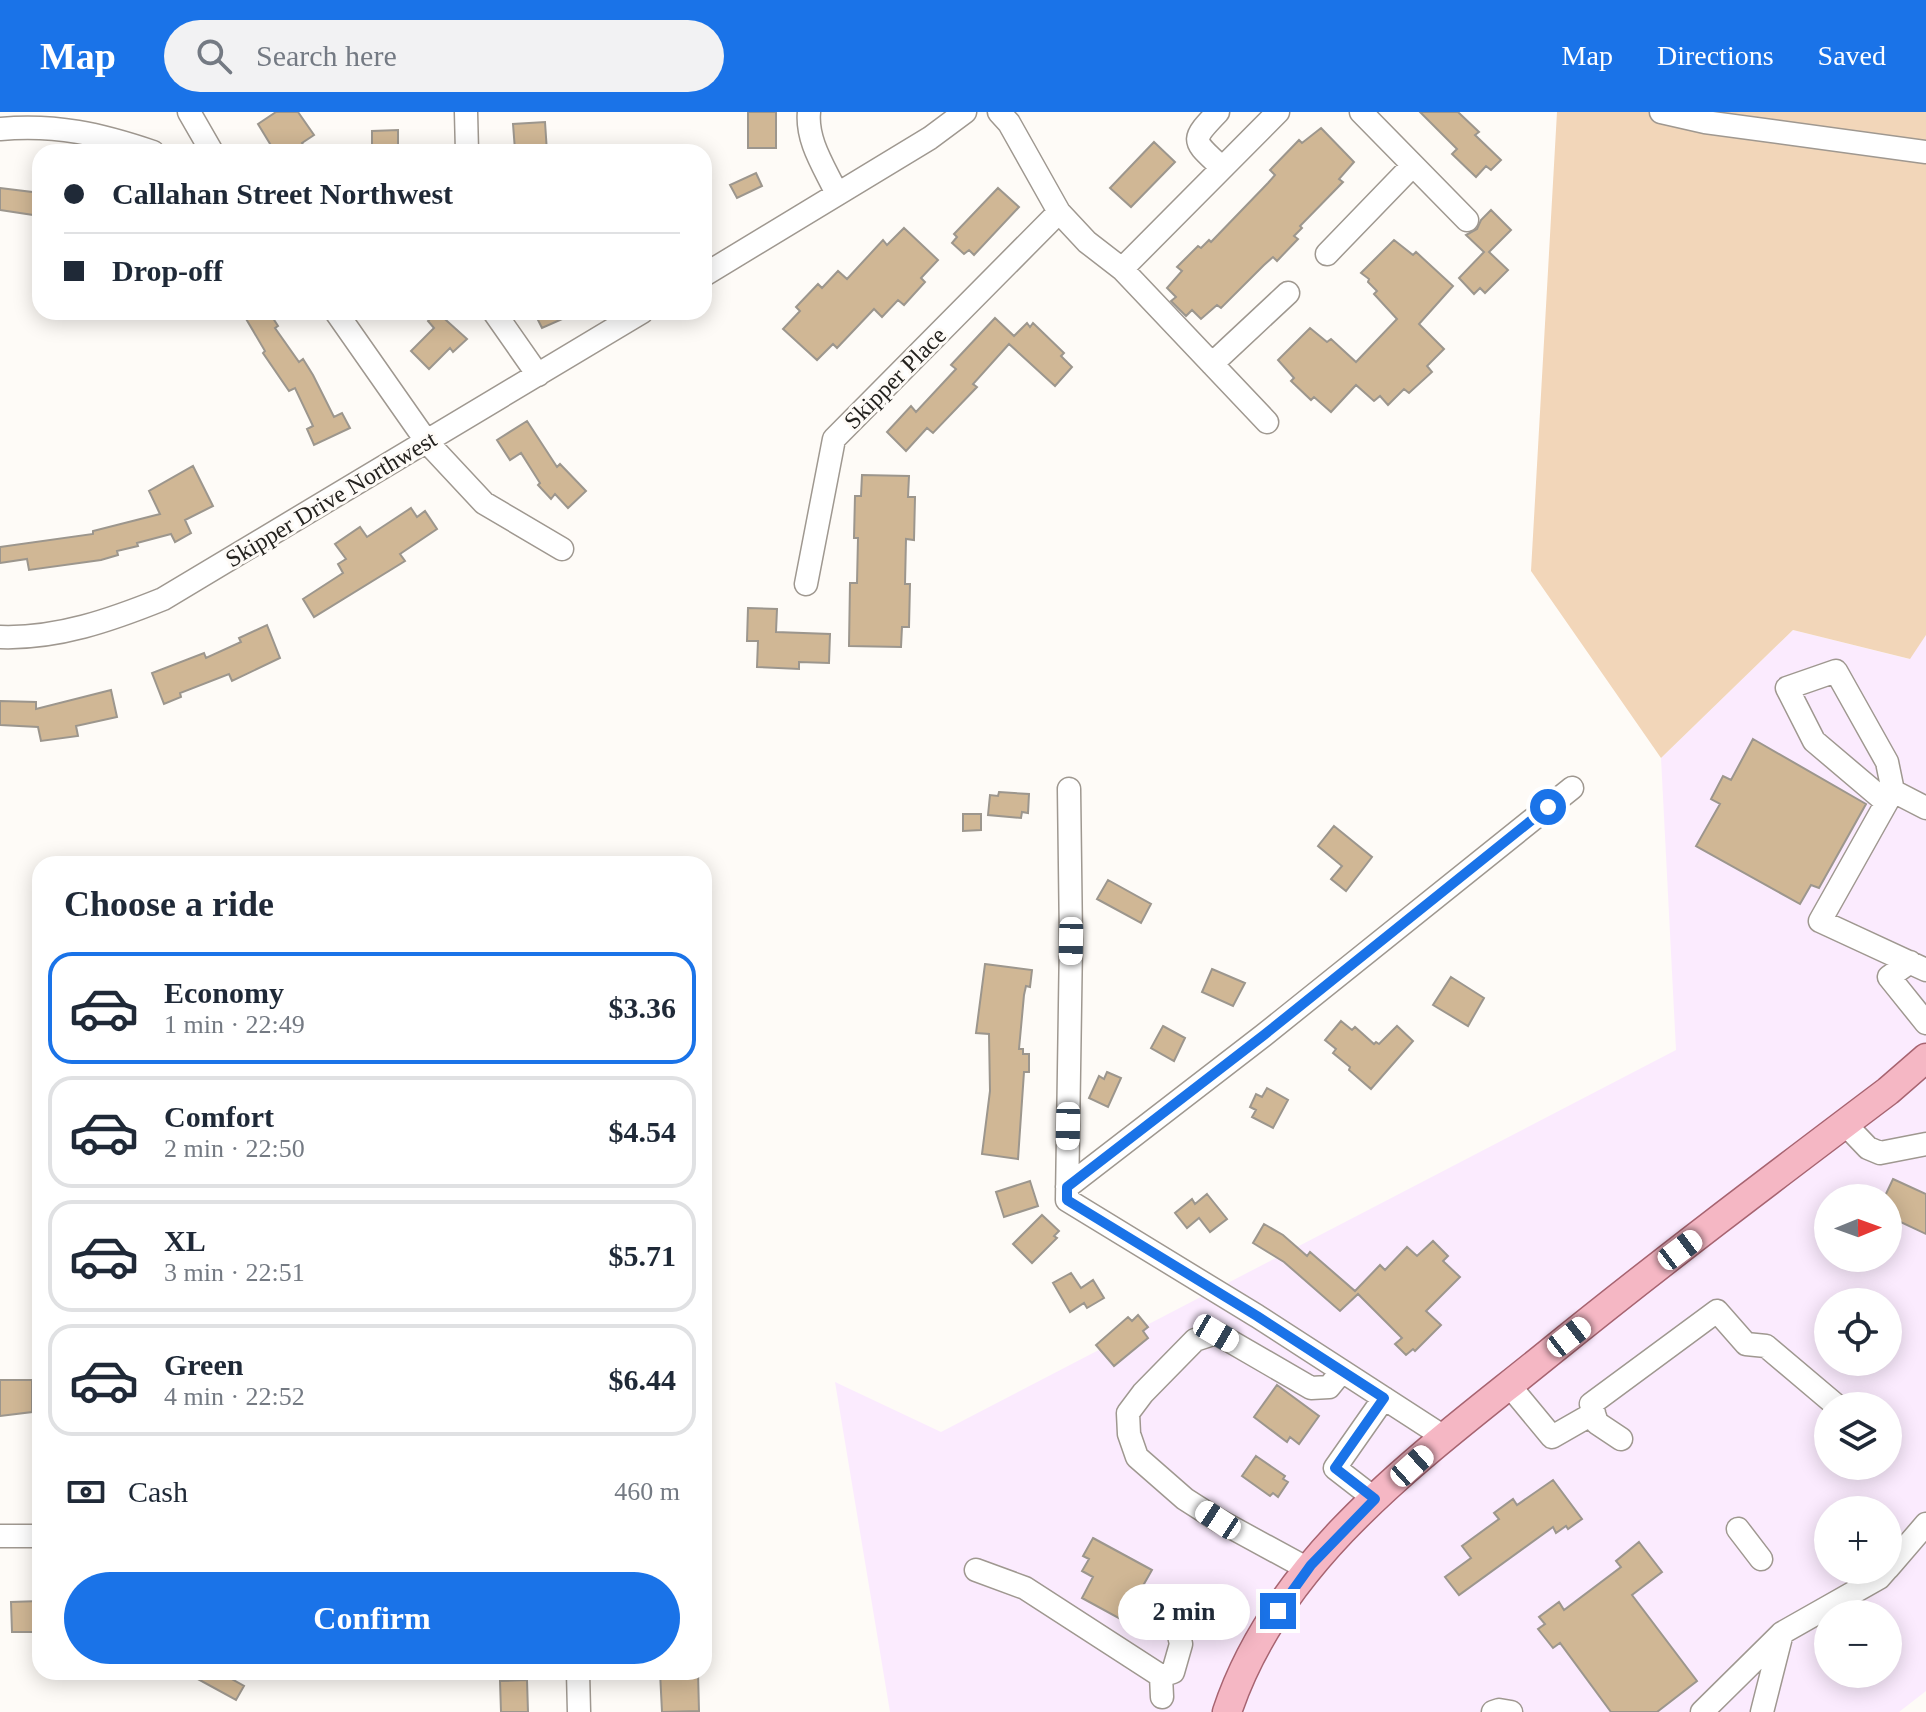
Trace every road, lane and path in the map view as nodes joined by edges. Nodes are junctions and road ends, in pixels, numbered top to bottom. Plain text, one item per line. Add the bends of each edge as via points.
1 (189, 112) edge
2 (466, 112) edge
3 (809, 112) edge
4 (965, 112) edge
5 (999, 112) edge
6 (1218, 112) edge
7 (1278, 112) edge
8 (1361, 112) edge
9 (1661, 112) edge
10 (0, 129) edge
11 (130, 144) edge
12 (207, 144) edge
13 (467, 144) edge
14 (1926, 152) edge
15 (1413, 165) junction
16 (1222, 168) junction
17 (837, 194) junction
18 (1059, 212) junction
19 (1467, 220) dead end
20 (1327, 254) dead end
21 (1122, 269) junction
22 (712, 270) edge
23 (1288, 293) dead end
24 (342, 320) edge
25 (500, 320) edge
26 (629, 320) edge
27 (1212, 364) junction
28 (538, 375) junction
29 (1267, 422) dead end
30 (427, 442) junction
31 (562, 549) dead end
32 (806, 584) dead end
33 (0, 637) edge
34 (1572, 788) dead end
35 (1069, 789) dead end
36 (1889, 796) junction
37 (1926, 808) edge
38 (1918, 966) edge
39 (1926, 1023) edge
40 (1926, 1058) edge
41 (1926, 1069) edge
42 (1888, 1091) junction
43 (1845, 1124) junction
44 (1926, 1144) edge
45 (1067, 1187) junction
46 (1342, 1371) junction
47 (1509, 1385) junction
48 (1820, 1392) edge
49 (1384, 1398) junction
50 (1593, 1409) junction
51 (1444, 1437) junction
52 (1621, 1439) dead end
53 (1375, 1499) junction
54 (1926, 1524) edge
55 (1738, 1529) dead end
56 (0, 1536) edge
57 (32, 1536) edge
58 (1902, 1552) edge
59 (1761, 1559) dead end
60 (1308, 1569) junction
61 (976, 1570) dead end
62 (1868, 1584) edge
63 (1187, 1606) dead end
64 (1782, 1633) junction
65 (578, 1680) edge
66 (579, 1712) edge
67 (1227, 1712) edge
68 (1702, 1712) edge
69 (1762, 1712) edge

1 - 12 street
2 - 13 street
3 - 17 street via 818,156
4 - 17 street
5 - 18 street
6 - 16 street via 1198,132 1198,140
7 - 16 street
8 - 15 street
9 - 14 street
10 - 11 street via 34,126 104,135
15 - 19 street
15 - 20 street
16 - 21 street
17 - 22 street
18 - 21 street
18 - 32 street, Skipper Place via 834,439
21 - 27 street
23 - 27 street
24 - 30 street
25 - 28 street
26 - 28 street, Skipper Drive Northwest
27 - 29 street
28 - 30 street, Skipper Drive Northwest
30 - 31 street via 484,503
30 - 33 street, Skipper Drive Northwest via 163,599 108,621 49,634
34 - 45 street
35 - 45 street
36 - 36 street via 1887,762 1836,671 1787,688 1814,741
36 - 37 street
36 - 38 street via 1820,921
38 - 39 street via 1889,977
40 - 42 main road
41 - 42 main road
42 - 43 main road
43 - 44 street via 1880,1153
43 - 47 main road
45 - 46 street via 1067,1200
46 - 49 street
46 - 60 street via 1329,1387 1311,1388 1216,1333 1207,1334 1195,1340 1128,1413 1137,1457 1196,1506
47 - 50 street via 1552,1437
47 - 51 main road
48 - 50 street via 1766,1346 1746,1344 1717,1311
49 - 51 street
49 - 53 street via 1335,1468
50 - 52 street via 1597,1423
51 - 53 main road
53 - 60 main road
54 - 58 street
55 - 59 street
56 - 57 street
60 - 67 main road via 1266,1628
61 - 63 street via 1025,1588 1162,1687 1173,1672 1181,1644 1177,1627
62 - 64 street
64 - 68 street
64 - 69 street
65 - 66 street

